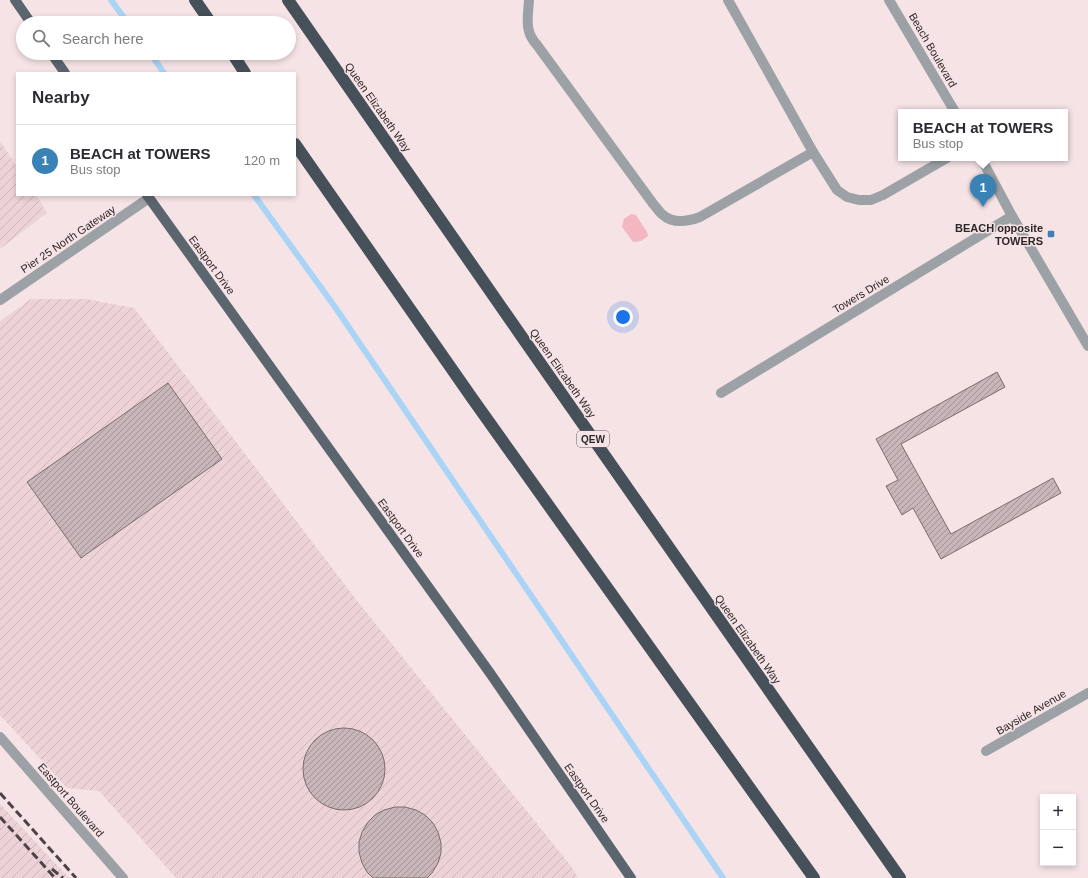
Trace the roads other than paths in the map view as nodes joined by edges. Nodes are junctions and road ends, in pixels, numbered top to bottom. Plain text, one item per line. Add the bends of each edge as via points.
1 (16, 0) edge
2 (194, 0) edge
3 (288, 0) edge
4 (529, 0) edge
5 (728, 0) edge
6 (890, 0) edge
7 (26, 16) edge
8 (206, 16) edge
9 (56, 60) edge
10 (237, 60) edge
11 (64, 72) edge
12 (245, 72) edge
13 (953, 109) edge
14 (296, 145) edge
15 (813, 152) junction
16 (942, 161) edge
17 (983, 161) edge
18 (148, 196) edge
19 (1012, 216) junction
20 (0, 300) edge
21 (1088, 346) edge
22 (721, 393) dead end
23 (1088, 693) edge
24 (0, 737) edge
25 (986, 751) dead end
26 (123, 878) edge
27 (631, 878) edge
28 (814, 878) edge
29 (900, 878) edge

1 - 7 main road
2 - 8 highway
3 - 29 highway, Queen Elizabeth Way / QEW
4 - 15 street via 527,26 532,40 664,216 688,221 700,217
5 - 15 street
6 - 13 street, Beach Boulevard
9 - 11 main road
10 - 12 highway
14 - 28 highway
15 - 16 street via 837,190 847,197 858,200 871,200 883,195
17 - 19 street
18 - 20 street, Pier 25 North Gateway
18 - 27 main road, Eastport Drive via 490,673
19 - 21 street
19 - 22 street, Towers Drive
23 - 25 street, Bayside Avenue
24 - 26 street, Eastport Boulevard

